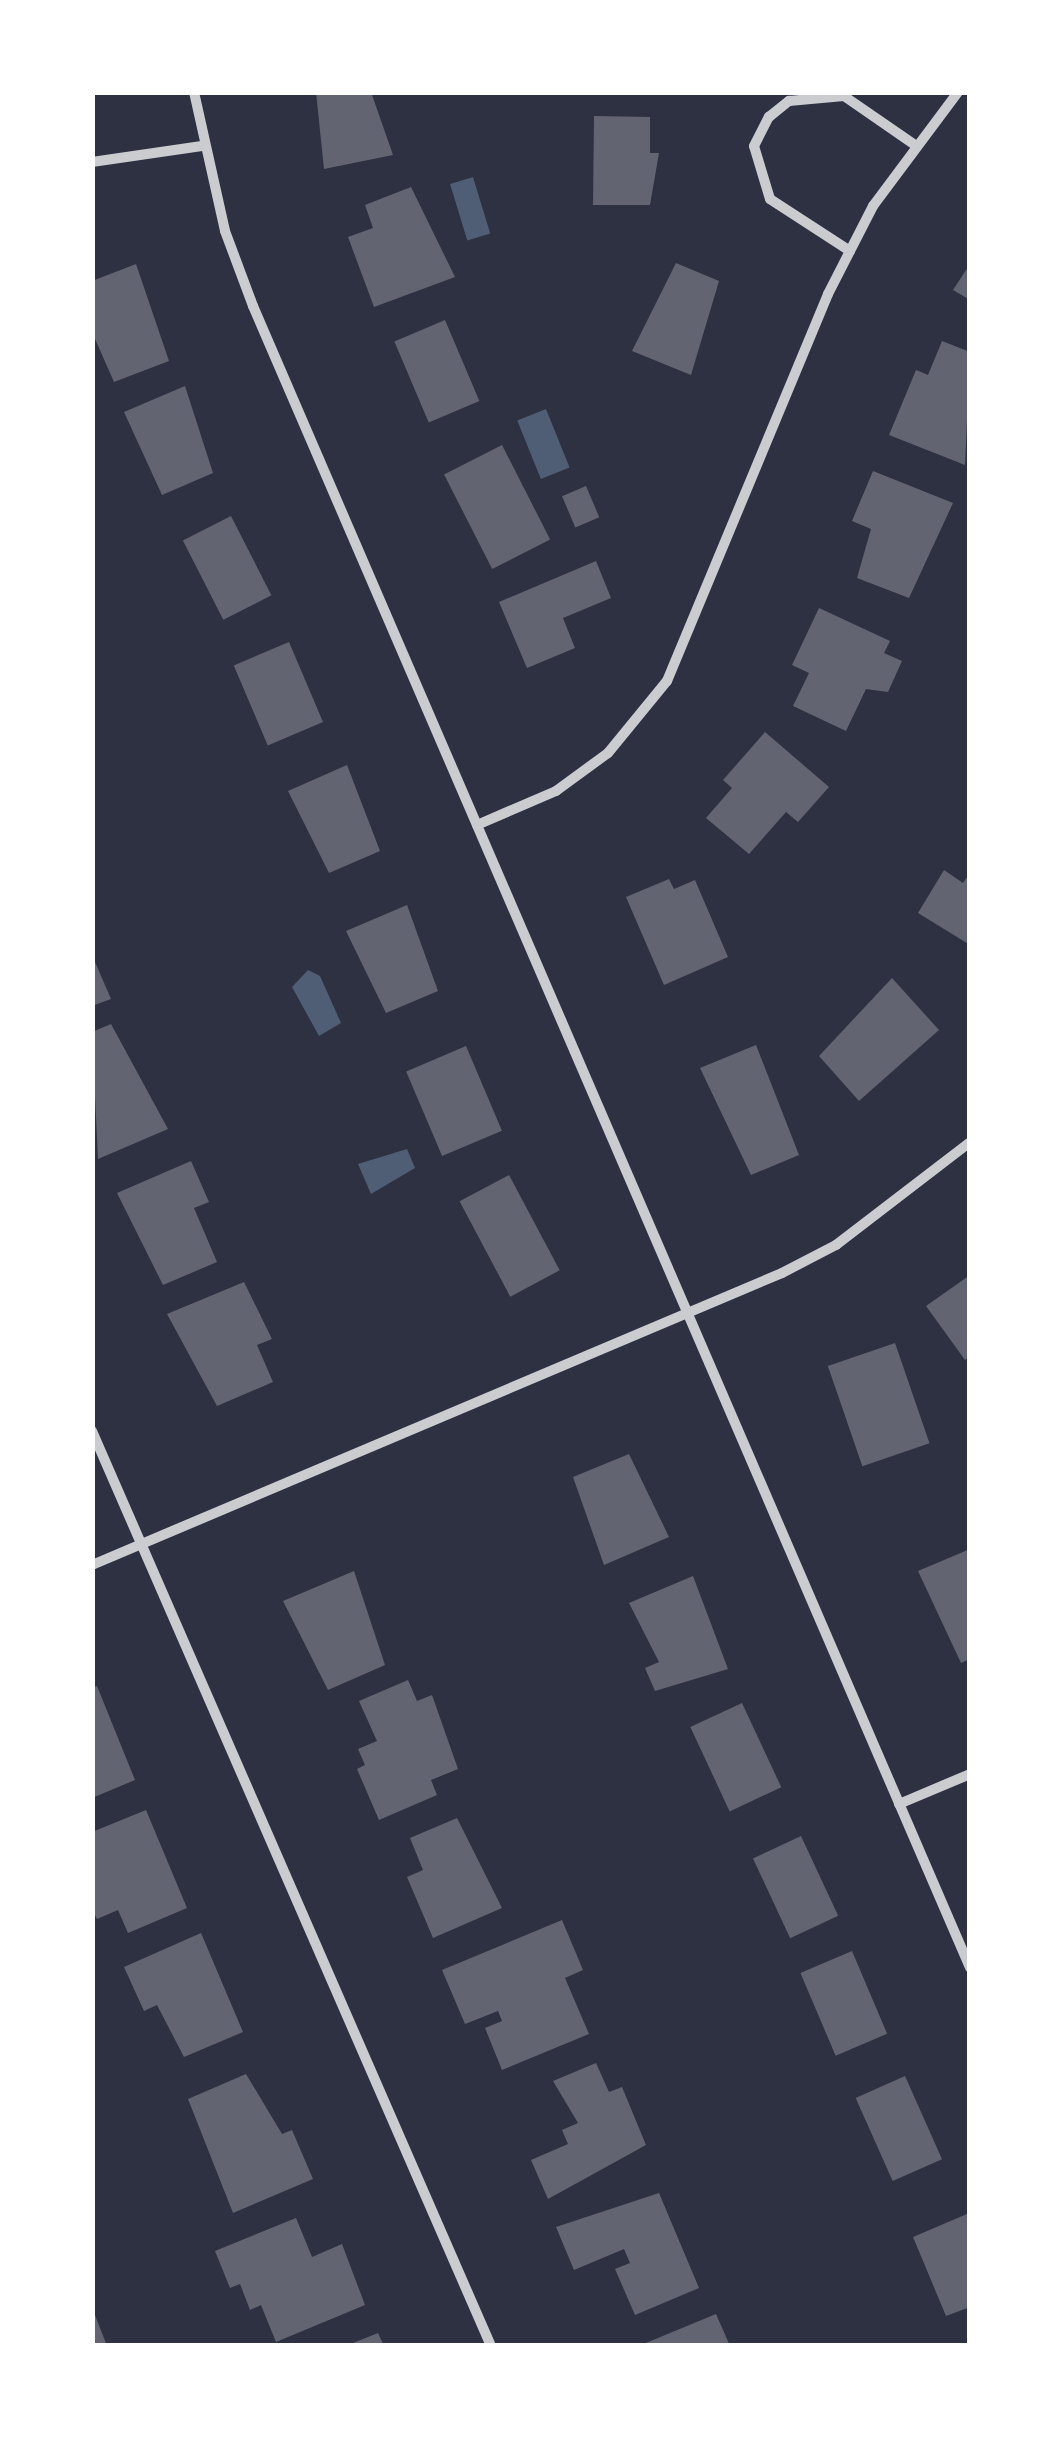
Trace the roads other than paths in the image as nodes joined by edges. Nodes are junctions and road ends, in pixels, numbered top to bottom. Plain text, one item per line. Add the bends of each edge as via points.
1 (194, 92) edge
2 (958, 92) edge
3 (914, 145) junction
4 (202, 146) junction
5 (92, 162) edge
6 (850, 251) junction
7 (477, 825) junction
8 (970, 1142) edge
9 (688, 1314) junction
10 (92, 1431) edge
11 (142, 1544) junction
12 (92, 1566) edge
13 (970, 1774) edge
14 (899, 1804) junction
15 (970, 1968) edge
16 (490, 2346) edge

1 - 4 street
2 - 3 street
3 - 6 street
3 - 6 street via 844,96 789,101 769,117 754,146 770,199
4 - 5 street
4 - 7 street via 253,306
6 - 7 street via 667,681 608,753 556,790
7 - 9 street
8 - 9 street via 836,1245
9 - 11 street
9 - 14 street
10 - 11 street
11 - 12 street
11 - 16 street
13 - 14 street
14 - 15 street

